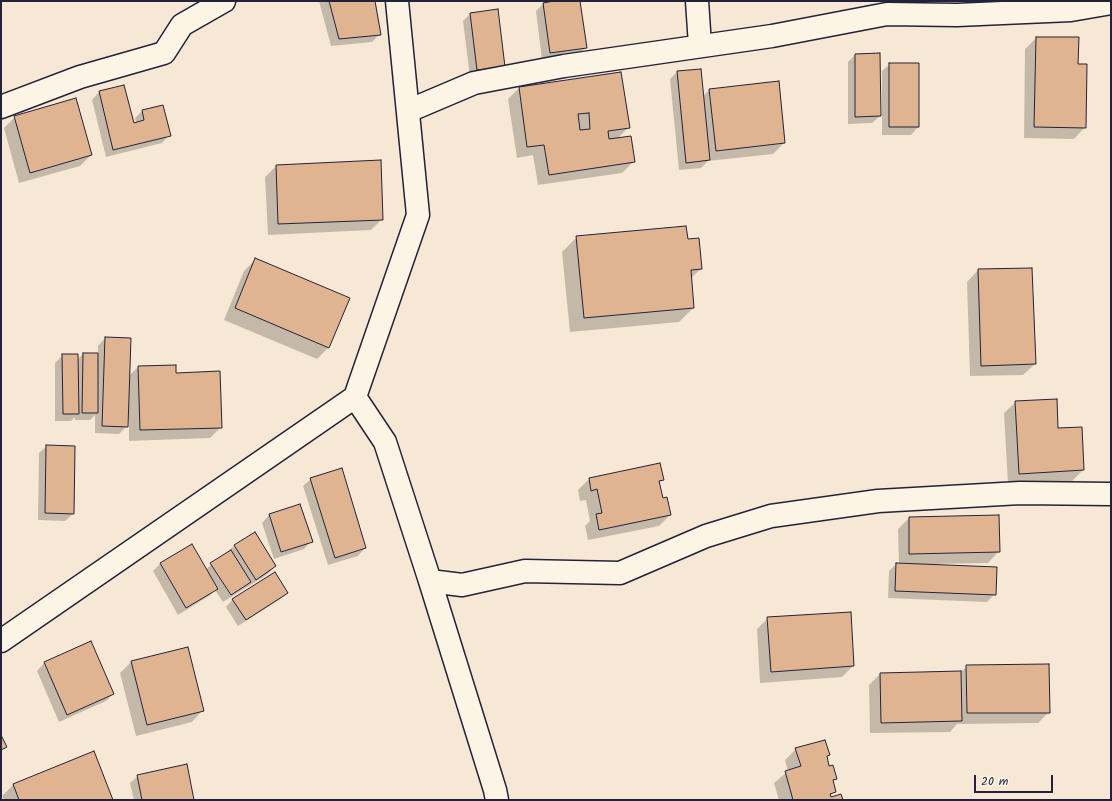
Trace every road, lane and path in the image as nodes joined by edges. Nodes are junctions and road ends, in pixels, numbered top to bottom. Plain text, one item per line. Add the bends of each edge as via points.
1 (224, 1) edge
2 (396, 1) edge
3 (697, 1) edge
4 (1111, 3) edge
5 (700, 45) junction
6 (1, 107) edge
7 (408, 111) junction
8 (354, 397) junction
9 (1111, 494) edge
10 (430, 581) junction
11 (1, 641) edge
12 (497, 800) edge

1 - 6 street via 182,25 164,53 80,77
2 - 7 street
3 - 5 street
4 - 5 street via 1063,11 957,15 887,14 772,36
5 - 7 street via 474,83
7 - 8 street via 418,215
8 - 10 street via 385,442
8 - 11 street
9 - 10 street via 1020,493 878,501 771,516 706,536 620,572 525,571 462,585
10 - 12 street

